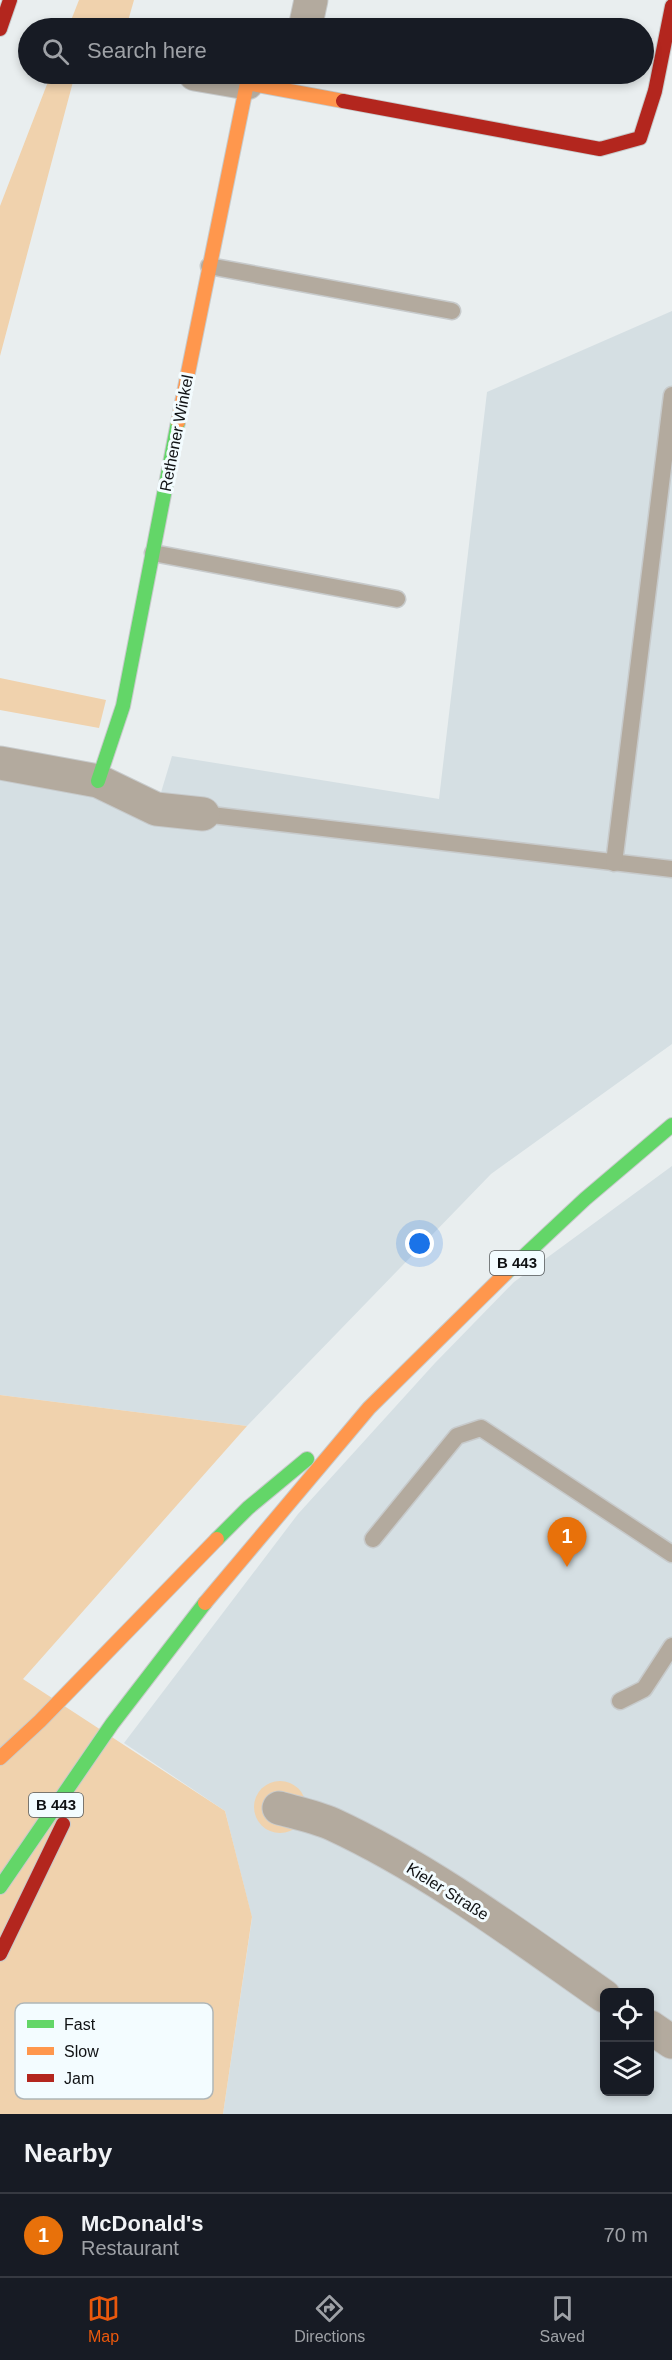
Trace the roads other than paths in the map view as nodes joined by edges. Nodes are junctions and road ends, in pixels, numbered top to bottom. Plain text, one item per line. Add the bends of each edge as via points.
1 (10, 0) edge
2 (311, 0) edge
3 (672, 6) edge
4 (307, 18) edge
5 (0, 28) edge
6 (248, 84) edge
7 (299, 84) edge
8 (209, 266) junction
9 (452, 311) dead end
10 (672, 395) edge
11 (153, 553) junction
12 (397, 599) dead end
13 (0, 763) edge
14 (98, 781) junction
15 (203, 814) joint
16 (614, 863) junction
17 (672, 869) edge
18 (672, 1125) edge
19 (369, 1408) junction
20 (373, 1539) dead end
21 (672, 1554) edge
22 (672, 1646) edge
23 (620, 1701) dead end
24 (112, 1724) junction
25 (0, 1758) edge
26 (279, 1808) dead end
27 (0, 1887) edge
28 (0, 1954) edge
29 (600, 1993) edge
30 (654, 2030) edge
31 (672, 2042) edge

1 - 5 main road
2 - 4 street
3 - 7 main road via 655,91 640,138 600,149
6 - 8 main road, Rethener Winkel
8 - 9 lane
8 - 11 main road, Rethener Winkel
10 - 16 lane
11 - 12 lane
11 - 14 main road, Rethener Winkel via 123,706
13 - 14 street
14 - 15 street via 156,809
15 - 16 lane
16 - 17 lane
18 - 19 main road, B 443 via 585,1199
19 - 24 main road, B 443 via 196,1614
19 - 25 main road via 248,1508
20 - 21 lane via 457,1437 481,1428
22 - 23 lane via 644,1689
24 - 27 main road, B 443
24 - 28 main road
26 - 29 street, Kieler Straße via 330,1823 390,1854 484,1912
30 - 31 street

